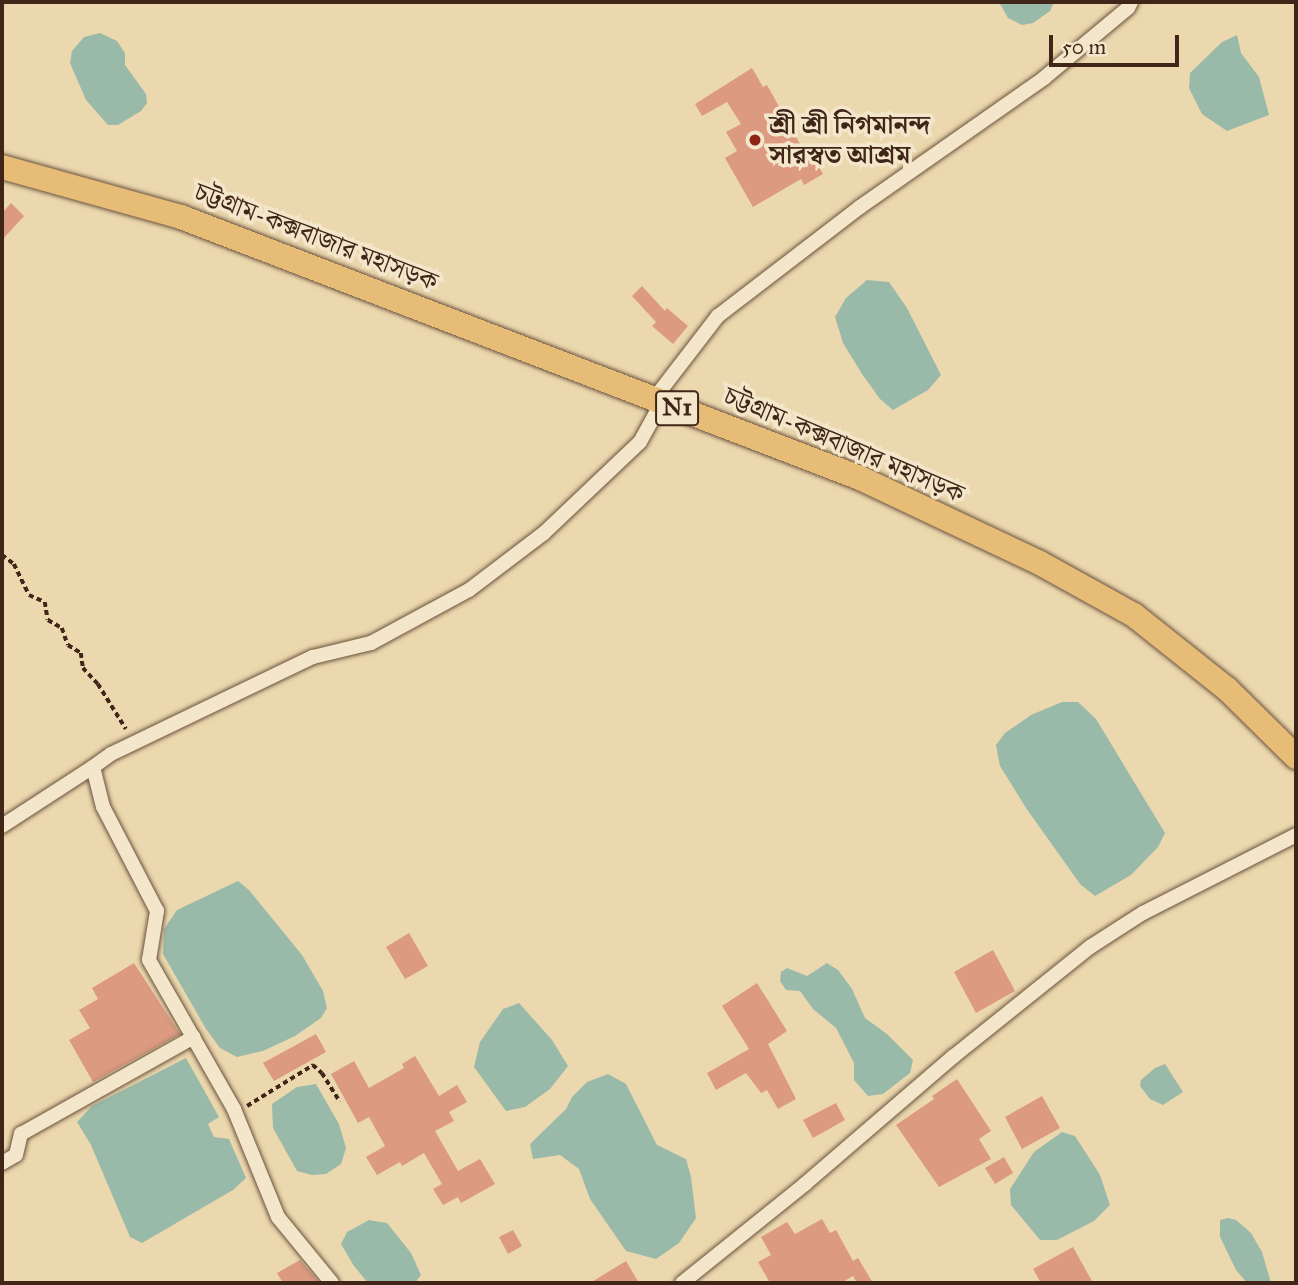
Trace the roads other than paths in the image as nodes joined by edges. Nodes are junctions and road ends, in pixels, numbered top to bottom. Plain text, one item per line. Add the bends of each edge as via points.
1 (1131, 2) edge
2 (2, 167) edge
3 (658, 400) junction
4 (1296, 757) edge
5 (93, 767) junction
6 (2, 826) edge
7 (1296, 835) edge
8 (194, 1037) junction
9 (2, 1163) edge
10 (332, 1283) edge
11 (682, 1283) edge

1 - 3 street via 1044,78 860,207 718,316
2 - 3 highway, চট্টগ্রাম-কক্সবাজার মহাসড়ক / N1 via 181,217
3 - 4 highway, চট্টগ্রাম-কক্সবাজার মহাসড়ক / N1 via 860,478 1040,563 1133,615 1227,689
3 - 5 street via 640,442 544,533 469,590 371,643 313,657
5 - 6 street
5 - 8 street via 103,807 157,911 149,960
7 - 11 street via 1143,912 1090,947
8 - 9 street via 21,1133 16,1156
8 - 10 street via 236,1114 278,1217

